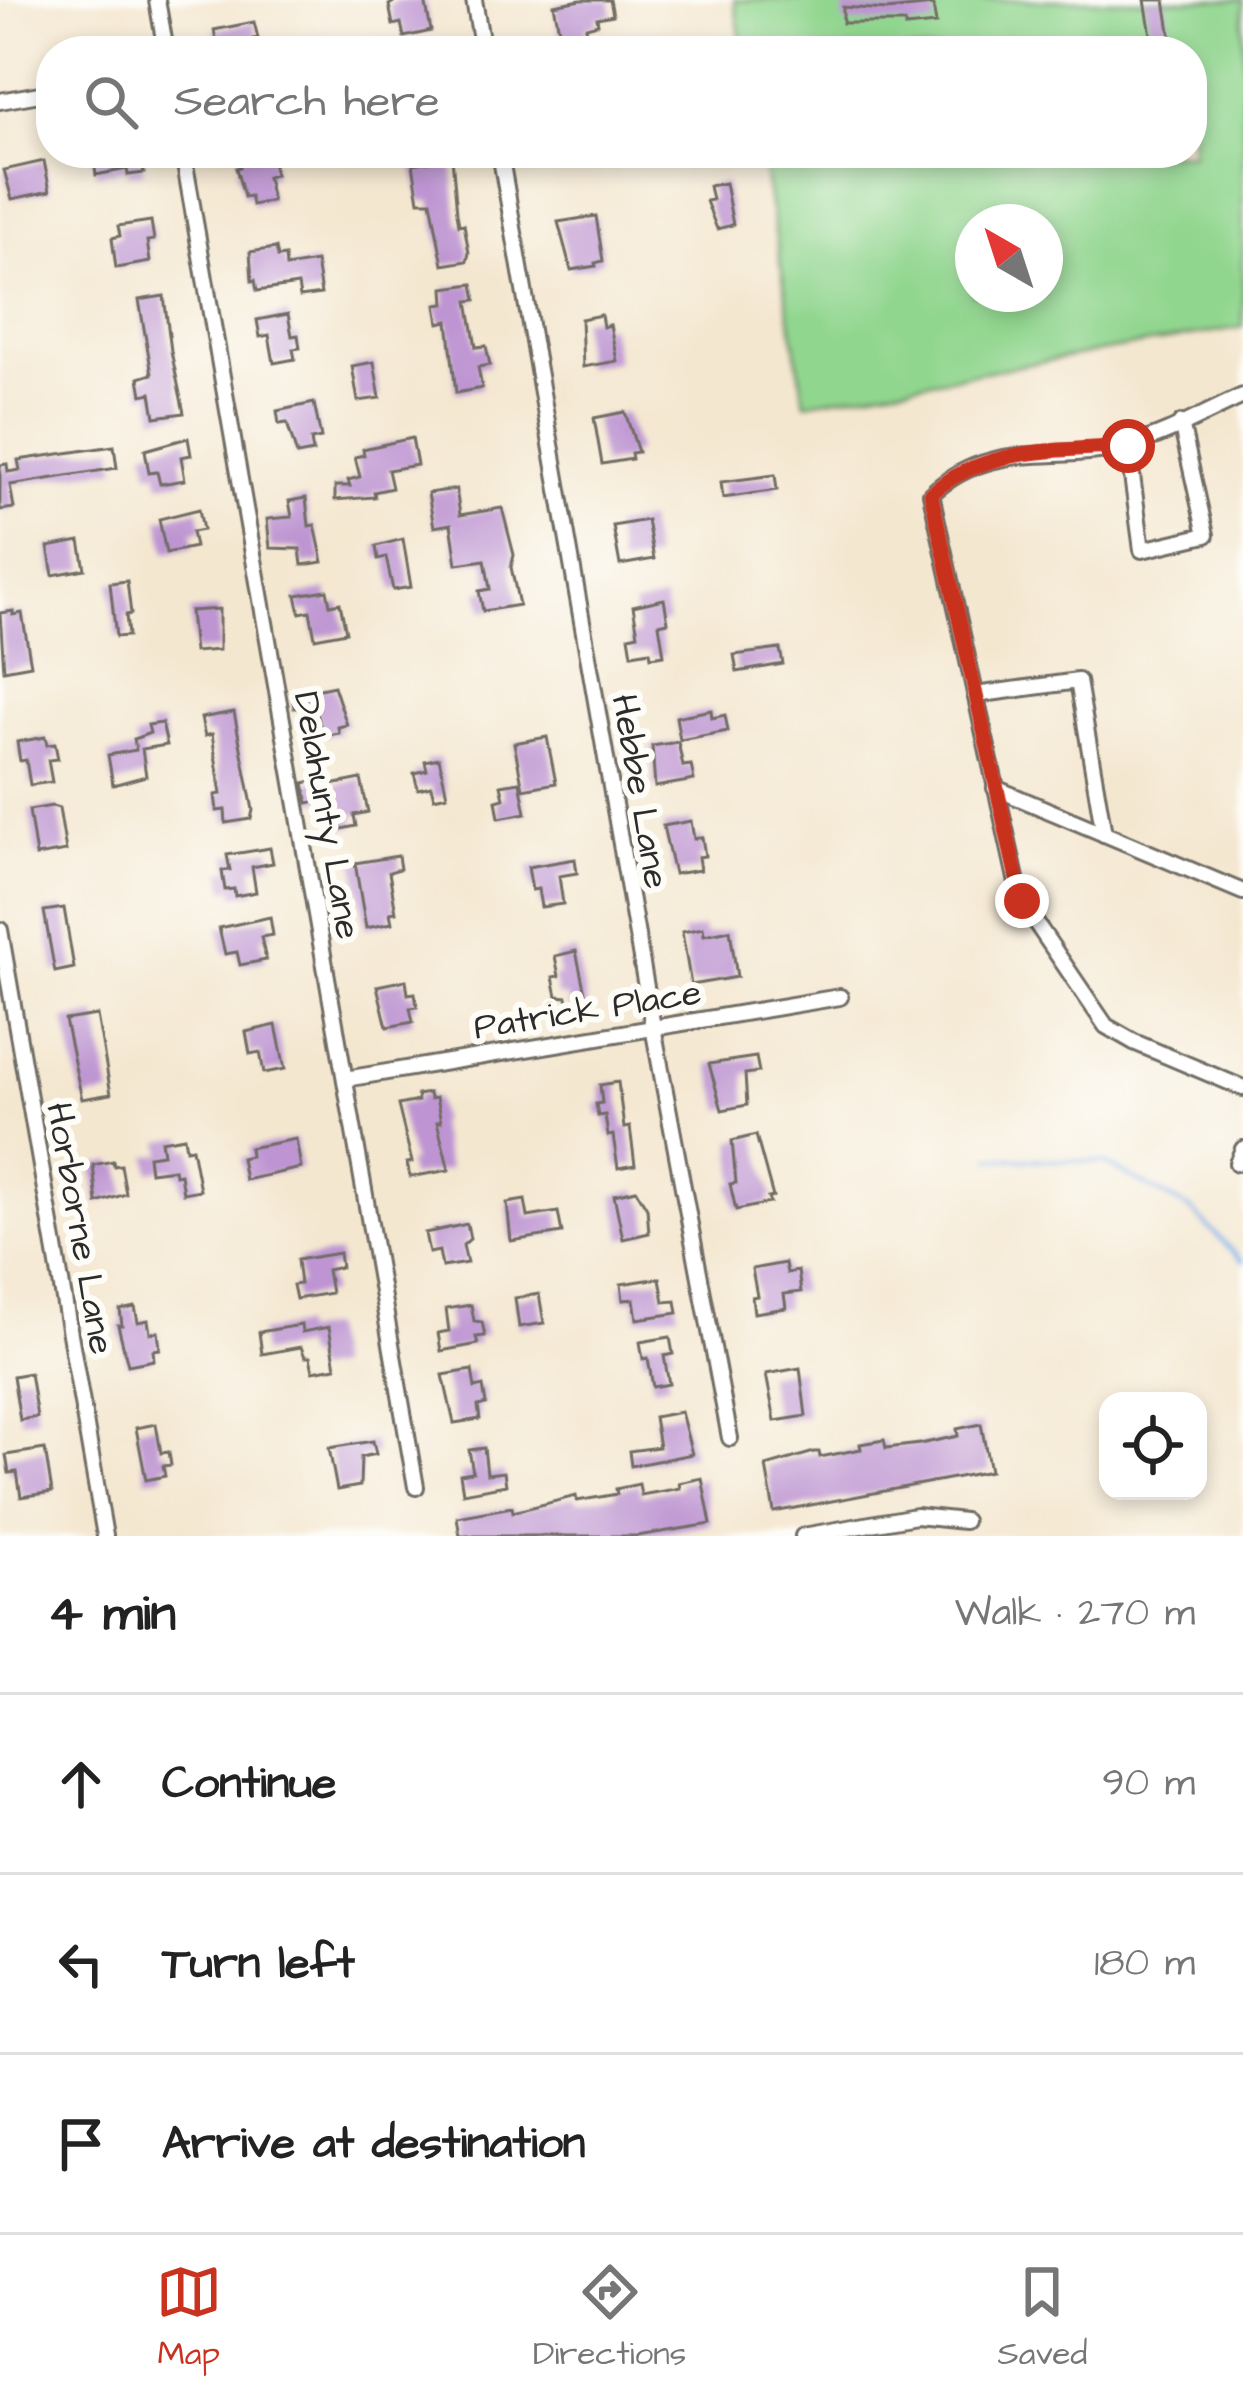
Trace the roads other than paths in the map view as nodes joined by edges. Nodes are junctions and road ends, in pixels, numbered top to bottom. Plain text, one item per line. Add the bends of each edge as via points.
1 (157, 0) edge
2 (474, 0) edge
3 (163, 36) edge
4 (480, 36) edge
5 (36, 95) edge
6 (0, 101) edge
7 (187, 168) edge
8 (503, 168) edge
9 (1243, 396) edge
10 (1181, 423) junction
11 (1128, 446) junction
12 (975, 695) junction
13 (995, 788) junction
14 (1104, 834) junction
15 (1243, 892) edge
16 (0, 930) edge
17 (839, 997) dead end
18 (653, 1027) junction
19 (345, 1079) junction
20 (1243, 1088) edge
21 (730, 1438) dead end
22 (416, 1487) dead end
23 (964, 1521) dead end
24 (105, 1536) edge
25 (803, 1536) edge

1 - 3 street
2 - 4 street
5 - 6 street
7 - 19 street, Delahunty Lane
8 - 18 street, Hebbe Lane
9 - 10 street
10 - 11 street
10 - 11 street via 1206,536 1142,550
11 - 12 street via 1005,456 947,479 931,494
12 - 13 street
12 - 14 street via 1078,681
13 - 14 street
13 - 20 street via 1022,901 1106,1026
14 - 15 street
16 - 24 street, Horborne Lane
17 - 18 street, Patrick Place
18 - 19 street, Patrick Place
18 - 21 street, Hebbe Lane
19 - 22 street, Delahunty Lane
23 - 25 street via 916,1516

